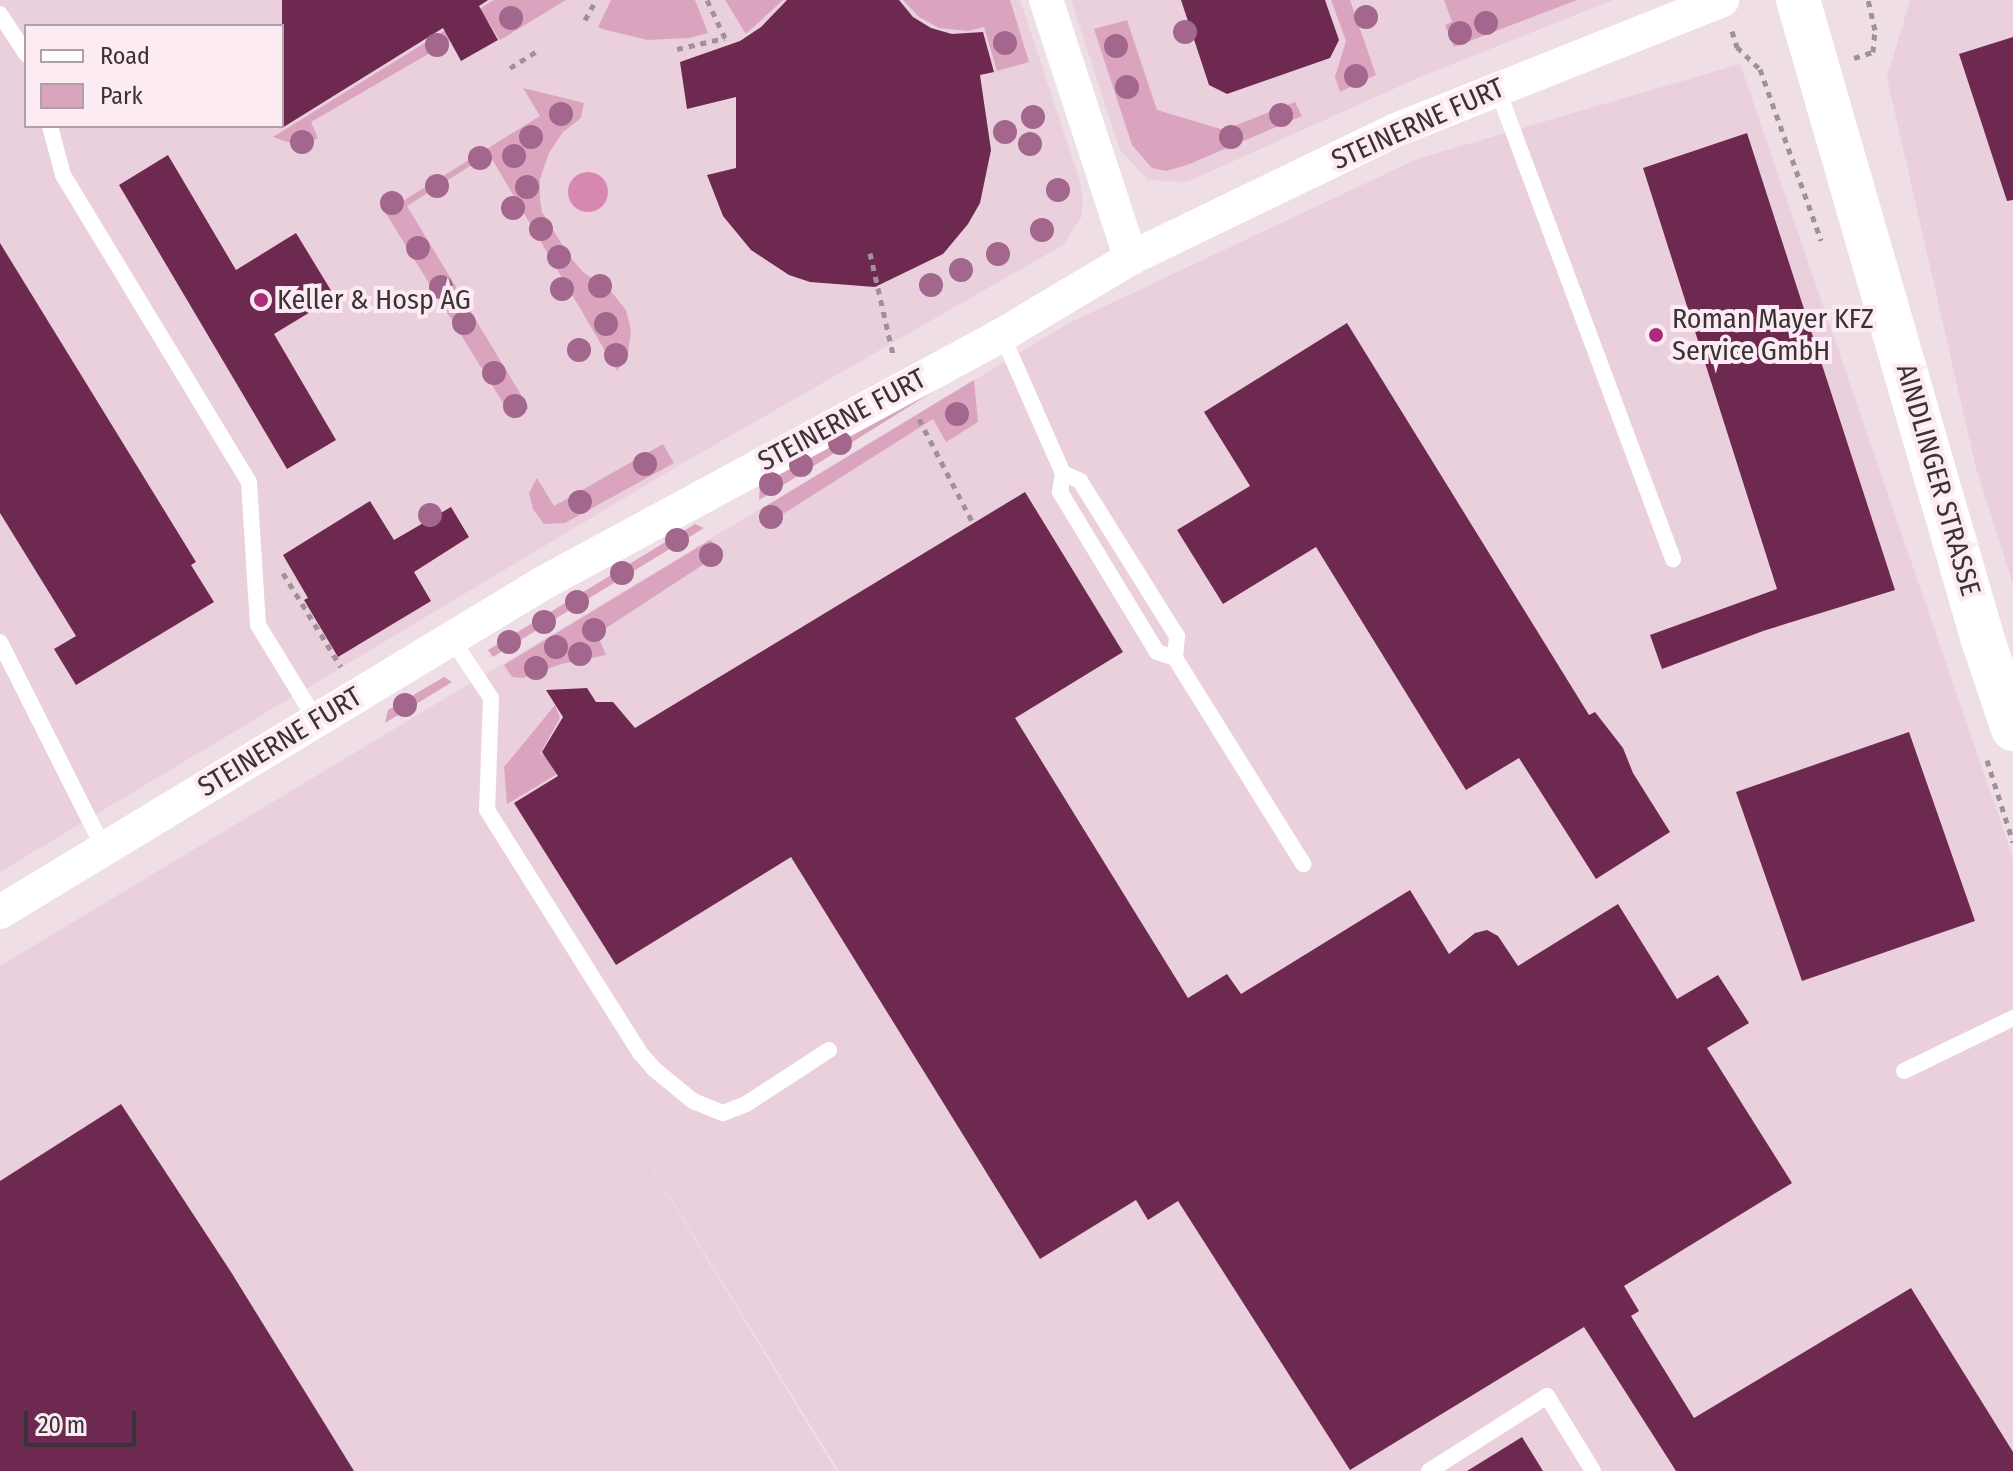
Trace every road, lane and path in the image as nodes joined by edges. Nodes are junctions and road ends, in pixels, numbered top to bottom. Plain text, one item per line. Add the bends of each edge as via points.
1 (596, 0) edge
2 (707, 0) edge
3 (1046, 0) edge
4 (1722, 0) edge
5 (1798, 0) edge
6 (1868, 0) edge
7 (0, 14) edge
8 (585, 20) dead end
9 (677, 49) dead end
10 (539, 50) dead end
11 (24, 51) edge
12 (510, 68) dead end
13 (1818, 68) junction
14 (1497, 88) junction
15 (51, 128) edge
16 (1131, 258) junction
17 (1002, 335) junction
18 (1063, 473) junction
19 (1673, 559) dead end
20 (277, 563) dead end
21 (451, 638) junction
22 (0, 642) edge
23 (1175, 658) junction
24 (358, 695) junction
25 (316, 720) junction
26 (2013, 729) edge
27 (104, 849) junction
28 (1303, 864) dead end
29 (0, 912) edge
30 (2013, 1018) edge
31 (829, 1050) dead end
32 (1904, 1071) dead end
33 (1429, 1471) edge
34 (1593, 1471) edge

1 - 8 path
2 - 9 path via 725,38
3 - 16 street
4 - 14 street, STEINERNE FURT
5 - 13 main road, AINDLINGER STRASSE
6 - 13 path via 1875,30 1873,52
7 - 11 lane
10 - 12 path
13 - 26 main road, AINDLINGER STRASSE
14 - 16 street, STEINERNE FURT via 1396,130
14 - 19 lane
15 - 25 lane via 63,175 249,482 258,625
16 - 17 street, STEINERNE FURT
17 - 18 lane
17 - 21 street, STEINERNE FURT via 813,434
18 - 23 lane via 1080,481 1177,636
18 - 23 lane via 1060,492 1157,652
20 - 24 path
21 - 24 street, STEINERNE FURT
21 - 31 lane via 491,698 487,810 654,1069 693,1101 723,1113 746,1104
22 - 27 lane
23 - 28 lane
24 - 25 street, STEINERNE FURT
25 - 27 street, STEINERNE FURT
27 - 29 street, STEINERNE FURT
30 - 32 lane
33 - 34 lane via 1547,1396

